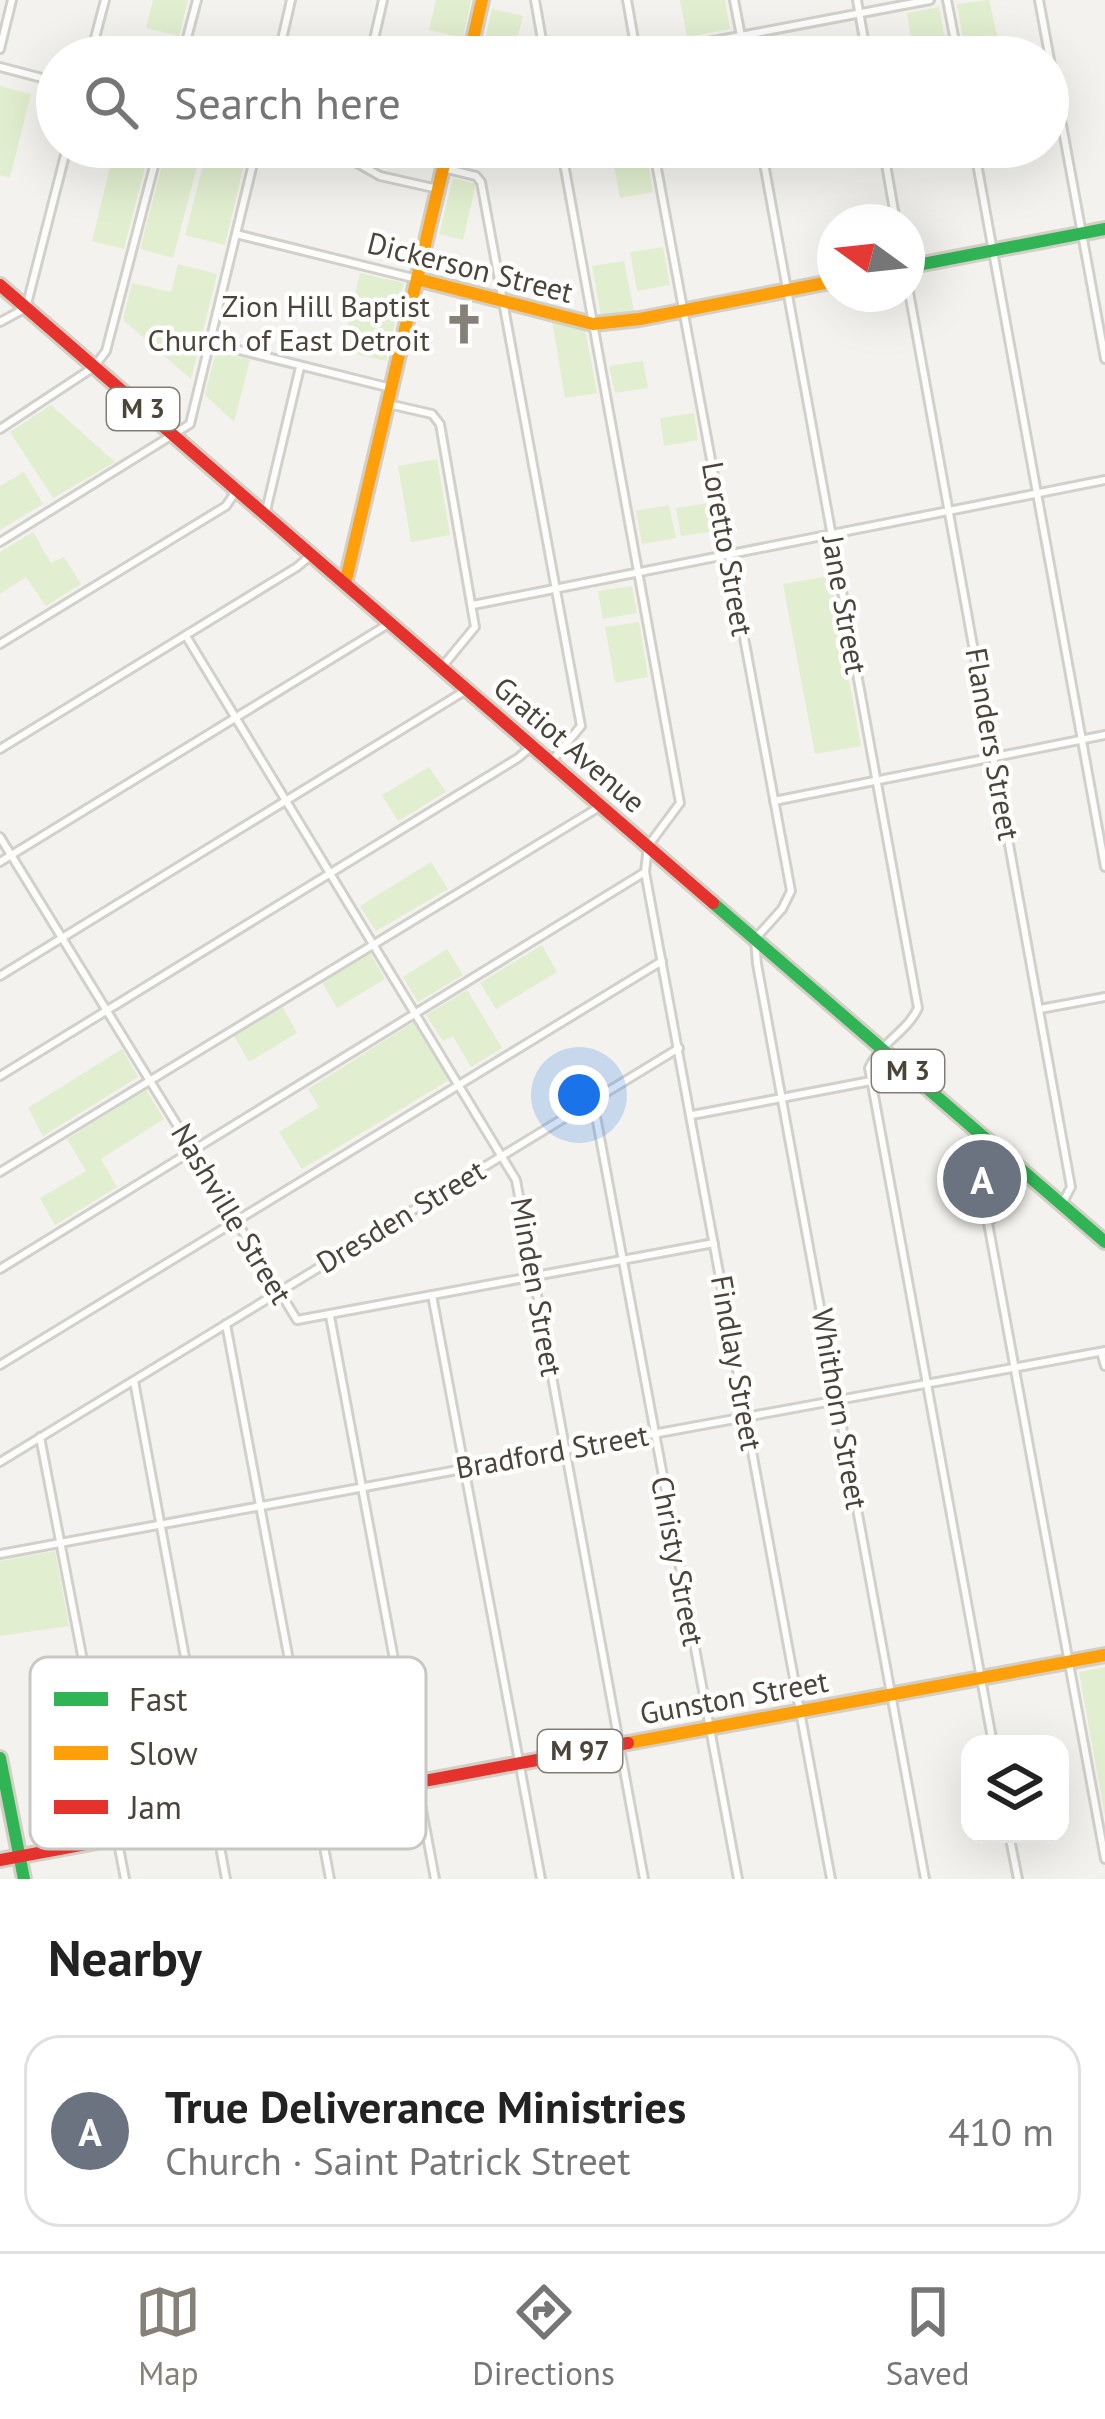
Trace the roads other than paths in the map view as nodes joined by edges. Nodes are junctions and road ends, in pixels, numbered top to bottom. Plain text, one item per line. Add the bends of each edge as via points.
1 (12, 0) edge
2 (105, 0) edge
3 (197, 0) edge
4 (291, 0) edge
5 (383, 0) edge
6 (482, 0) edge
7 (535, 0) edge
8 (627, 0) edge
9 (734, 0) edge
10 (856, 0) edge
11 (930, 0) edge
12 (947, 0) edge
13 (1039, 0) edge
14 (859, 13) junction
15 (96, 36) edge
16 (188, 36) edge
17 (283, 36) edge
18 (375, 36) edge
19 (474, 36) edge
20 (541, 36) edge
21 (632, 36) edge
22 (741, 36) joint
23 (863, 36) edge
24 (954, 36) edge
25 (1046, 36) edge
26 (0, 49) edge
27 (0, 67) edge
28 (36, 76) edge
29 (1069, 163) edge
30 (62, 168) edge
31 (154, 168) edge
32 (252, 168) edge
33 (369, 168) edge
34 (442, 168) joint
35 (565, 168) edge
36 (657, 168) edge
37 (765, 168) edge
38 (887, 168) edge
39 (978, 168) edge
40 (438, 189) junction
41 (893, 204) edge
42 (1105, 229) edge
43 (236, 234) junction
44 (1082, 234) junction
45 (993, 250) junction
46 (925, 263) edge
47 (417, 278) junction
48 (817, 284) edge
49 (0, 285) edge
50 (788, 290) junction
51 (503, 301) junction
52 (26, 308) junction
53 (683, 310) junction
54 (913, 312) edge
55 (0, 322) edge
56 (593, 324) junction
57 (211, 343) junction
58 (1105, 359) edge
59 (300, 365) junction
60 (94, 367) junction
61 (391, 388) junction
62 (388, 404) junction
63 (0, 429) edge
64 (173, 436) junction
65 (1105, 480) edge
66 (236, 491) junction
67 (1038, 494) junction
68 (950, 512) junction
69 (265, 515) junction
70 (832, 536) junction
71 (0, 542) edge
72 (311, 554) junction
73 (729, 557) junction
74 (639, 574) junction
75 (345, 584) junction
76 (557, 590) junction
77 (473, 605) junction
78 (390, 623) junction
79 (186, 636) junction
80 (0, 644) edge
81 (442, 667) junction
82 (468, 689) junction
83 (234, 719) junction
84 (1105, 735) edge
85 (1082, 740) junction
86 (532, 746) junction
87 (0, 749) edge
88 (994, 757) junction
89 (551, 762) junction
90 (877, 780) junction
91 (285, 800) junction
92 (774, 801) junction
93 (601, 806) junction
94 (0, 837) edge
95 (648, 846) junction
96 (10, 855) junction
97 (0, 862) edge
98 (1105, 867) edge
99 (330, 872) junction
100 (645, 872) junction
101 (63, 938) junction
102 (755, 939) junction
103 (373, 944) junction
104 (662, 961) junction
105 (0, 976) edge
106 (1105, 997) edge
107 (1040, 1009) junction
108 (107, 1010) junction
109 (416, 1015) junction
110 (679, 1048) junction
111 (881, 1048) junction
112 (0, 1076) edge
113 (150, 1081) junction
114 (871, 1082) junction
115 (459, 1085) junction
116 (782, 1098) junction
117 (593, 1100) junction
118 (691, 1115) junction
119 (193, 1151) junction
120 (502, 1156) junction
121 (0, 1172) edge
122 (1026, 1174) junction
123 (1062, 1204) junction
124 (236, 1222) junction
125 (1105, 1242) edge
126 (714, 1243) junction
127 (621, 1260) junction
128 (0, 1269) edge
129 (533, 1275) junction
130 (278, 1292) junction
131 (433, 1295) junction
132 (330, 1316) junction
133 (226, 1324) junction
134 (1103, 1351) edge
135 (0, 1365) edge
136 (1105, 1366) edge
137 (1014, 1367) junction
138 (134, 1380) junction
139 (927, 1383) junction
140 (837, 1400) junction
141 (746, 1417) junction
142 (653, 1434) junction
143 (40, 1437) junction
144 (566, 1450) junction
145 (0, 1462) edge
146 (465, 1468) junction
147 (362, 1487) junction
148 (260, 1506) junction
149 (160, 1525) junction
150 (60, 1543) junction
151 (0, 1554) edge
152 (1105, 1655) edge
153 (82, 1657) edge
154 (185, 1657) edge
155 (288, 1657) edge
156 (393, 1657) edge
157 (1069, 1662) junction
158 (981, 1678) junction
159 (891, 1694) junction
160 (800, 1711) junction
161 (710, 1725) junction
162 (991, 1735) edge
163 (620, 1744) junction
164 (0, 1758) edge
165 (520, 1762) junction
166 (426, 1779) edge
167 (4, 1802) edge
168 (426, 1833) edge
169 (1012, 1843) edge
170 (50, 1849) edge
171 (119, 1849) edge
172 (221, 1849) edge
173 (324, 1849) edge
174 (19, 1855) junction
175 (1105, 1859) edge
176 (0, 1860) edge
177 (24, 1879) edge
178 (125, 1879) edge
179 (226, 1879) edge
180 (330, 1879) edge
181 (435, 1879) edge
182 (541, 1879) edge
183 (644, 1879) edge
184 (738, 1879) edge
185 (831, 1879) edge
186 (925, 1879) edge
187 (1018, 1879) edge

1 - 26 street
2 - 15 street
3 - 16 street
4 - 17 street
5 - 18 street
6 - 19 main road
7 - 20 street
8 - 21 street
9 - 22 street
10 - 14 street
11 - 14 street
12 - 24 street
13 - 25 street
14 - 22 street
14 - 23 street
27 - 28 street
29 - 44 street
30 - 52 street
31 - 60 street via 106,351
32 - 43 street
33 - 40 street
34 - 40 main road
34 - 51 street via 481,182
35 - 56 street
36 - 53 street, Loretto Street
37 - 50 street, Jane Street
38 - 41 street
39 - 45 street
40 - 47 main road
42 - 44 main road
43 - 47 street, Dickerson Street
43 - 57 street
44 - 45 main road
44 - 58 street
45 - 46 main road
45 - 67 street
47 - 51 main road, Dickerson Street
47 - 61 main road
48 - 50 main road, Dickerson Street
49 - 52 main road, Gratiot Avenue / M 3
50 - 53 main road, Dickerson Street
50 - 70 street, Jane Street
51 - 56 main road, Dickerson Street
51 - 76 street
52 - 55 street
52 - 60 main road, Gratiot Avenue / M 3
53 - 56 main road, Dickerson Street
53 - 73 street, Loretto Street
54 - 68 street, Flanders Street
56 - 74 street
57 - 59 street
57 - 64 street via 190,424
59 - 61 street
59 - 69 street
60 - 63 street
60 - 64 main road, Gratiot Avenue / M 3
61 - 62 main road
62 - 75 main road
62 - 77 street via 432,414 440,424
64 - 66 main road, Gratiot Avenue / M 3
64 - 71 street
65 - 67 street
66 - 69 main road, Gratiot Avenue / M 3
66 - 80 street via 226,506
67 - 68 street
67 - 85 street
68 - 70 street
68 - 88 street, Flanders Street
69 - 72 main road, Gratiot Avenue / M 3
70 - 73 street
70 - 90 street, Jane Street
72 - 75 main road, Gratiot Avenue / M 3
72 - 79 street
73 - 74 street
73 - 92 street, Loretto Street
74 - 76 street
74 - 95 street via 680,803
75 - 78 main road, Gratiot Avenue / M 3
76 - 77 street
76 - 89 street via 580,727
77 - 81 street via 475,627
78 - 81 main road, Gratiot Avenue / M 3
78 - 83 street
79 - 83 street, Minden Street
79 - 87 street
81 - 82 main road, Gratiot Avenue / M 3
82 - 86 main road, Gratiot Avenue / M 3
82 - 91 street
83 - 91 street, Minden Street
83 - 96 street
84 - 85 street
85 - 88 street
85 - 98 street
86 - 89 main road, Gratiot Avenue / M 3
86 - 99 street
88 - 90 street
88 - 107 street, Flanders Street
89 - 93 main road, Gratiot Avenue / M 3
90 - 92 street
90 - 111 street, Jane Street via 918,1008
91 - 99 street, Minden Street
91 - 101 street
92 - 102 street, Loretto Street via 791,891
93 - 95 main road, Gratiot Avenue / M 3
93 - 103 street
94 - 96 street, Nashville Street
95 - 100 street, Findlay Street
95 - 102 main road, Gratiot Avenue / M 3
96 - 97 street
96 - 101 street, Nashville Street
99 - 103 street, Minden Street
99 - 108 street
100 - 104 street, Findlay Street
100 - 109 street
101 - 105 street
101 - 108 street, Nashville Street
102 - 111 main road, Gratiot Avenue / M 3
102 - 116 street, Whithorn Street
103 - 109 street, Minden Street
103 - 113 street
104 - 110 street, Findlay Street
104 - 115 street
106 - 107 street
107 - 123 street, Flanders Street via 1071,1187
108 - 112 street
108 - 113 street, Nashville Street
109 - 115 street, Minden Street
109 - 119 street
110 - 117 street, Dresden Street
110 - 118 street, Findlay Street
111 - 114 street via 870,1064
111 - 122 main road, Gratiot Avenue / M 3
113 - 119 street, Nashville Street
113 - 121 street
114 - 116 street
114 - 139 street
115 - 120 street, Minden Street
115 - 124 street
116 - 118 street
116 - 140 street, Whithorn Street
117 - 120 street, Dresden Street
117 - 127 street, Christy Street
118 - 126 street, Findlay Street
119 - 124 street, Nashville Street
119 - 128 street
120 - 129 street, Minden Street via 516,1180
120 - 130 street, Dresden Street
122 - 123 main road, Gratiot Avenue / M 3
122 - 137 street via 988,1222
123 - 125 main road, Gratiot Avenue / M 3
124 - 130 street, Nashville Street
124 - 135 street
126 - 127 street
126 - 141 street, Findlay Street
127 - 129 street
127 - 142 street, Christy Street
129 - 131 street
129 - 144 street, Minden Street
130 - 132 street, Nashville Street via 297,1320
130 - 133 street, Dresden Street
131 - 132 street
131 - 146 street
132 - 147 street, Nashville Street
133 - 138 street, Dresden Street
133 - 148 street
134 - 136 street
134 - 137 street, Bradford Street
137 - 139 street, Bradford Street
137 - 157 street
138 - 143 street, Dresden Street
138 - 149 street
139 - 140 street, Bradford Street
139 - 158 street
140 - 141 street, Bradford Street
140 - 159 street, Whithorn Street
141 - 142 street, Bradford Street
141 - 160 street, Findlay Street
142 - 144 street, Bradford Street
142 - 161 street, Christy Street
143 - 145 street, Dresden Street
143 - 150 street
144 - 146 street, Bradford Street
144 - 163 street, Minden Street
146 - 147 street, Bradford Street
146 - 165 street
147 - 148 street, Bradford Street
147 - 156 street, Nashville Street
148 - 149 street, Bradford Street
148 - 155 street
149 - 150 street, Bradford Street
149 - 154 street
150 - 151 street, Bradford Street
150 - 153 street
152 - 157 main road, Gunston Street / M 97
157 - 158 main road, Gunston Street / M 97
157 - 175 street
158 - 159 main road, Gunston Street / M 97
158 - 162 street
159 - 160 main road, Gunston Street / M 97
159 - 186 street, Whithorn Street
160 - 161 main road, Gunston Street / M 97
160 - 185 street, Findlay Street
161 - 163 main road, Gunston Street / M 97
161 - 184 street, Christy Street
163 - 165 main road, Gunston Street / M 97
163 - 183 street, Minden Street
164 - 167 main road
165 - 166 main road, Gunston Street / M 97
165 - 182 street
167 - 174 main road
168 - 181 street, Nashville Street
169 - 187 street
170 - 174 main road, Gunston Street / M 97
171 - 178 street
172 - 179 street
173 - 180 street
174 - 176 main road, M 97
174 - 177 main road

